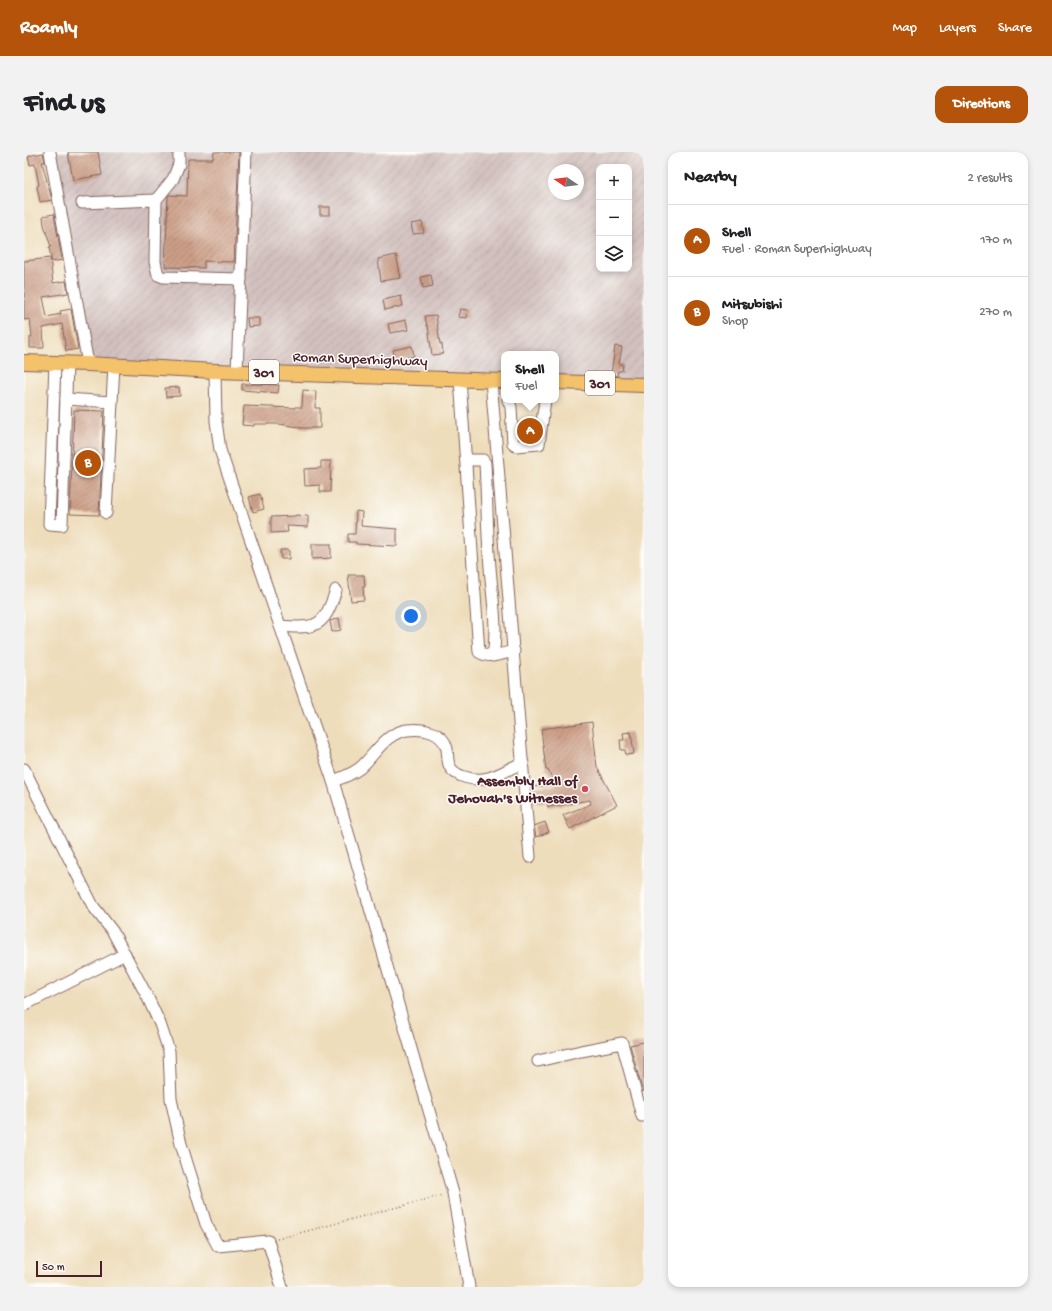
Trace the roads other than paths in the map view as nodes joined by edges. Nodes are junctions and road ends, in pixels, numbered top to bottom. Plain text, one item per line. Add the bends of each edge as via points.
1 (50, 152) edge
2 (180, 152) edge
3 (246, 152) edge
4 (156, 200) junction
5 (82, 203) dead end
6 (241, 279) junction
7 (24, 362) edge
8 (61, 363) junction
9 (88, 364) junction
10 (114, 365) junction
11 (215, 371) junction
12 (237, 371) junction
13 (460, 379) junction
14 (559, 382) edge
15 (500, 383) edge
16 (644, 385) edge
17 (66, 402) junction
18 (112, 402) junction
19 (501, 402) edge
20 (501, 403) edge
21 (509, 403) edge
22 (545, 403) edge
23 (53, 404) junction
24 (466, 460) junction
25 (51, 464) junction
26 (64, 465) junction
27 (106, 513) dead end
28 (336, 590) dead end
29 (280, 626) junction
30 (514, 651) junction
31 (493, 656) junction
32 (523, 762) junction
33 (24, 769) edge
34 (333, 781) junction
35 (530, 857) dead end
36 (125, 954) junction
37 (24, 1005) edge
38 (538, 1062) dead end
39 (644, 1116) edge
40 (282, 1287) edge
41 (469, 1287) edge

1 - 9 street
2 - 4 street via 179,164 173,179
3 - 6 street
4 - 5 street
4 - 6 street via 155,262 158,275
6 - 12 street
7 - 8 main road, Roman Superhighway / 301
8 - 9 main road, Roman Superhighway / 301
8 - 17 street
8 - 23 street
9 - 10 main road, Roman Superhighway / 301
10 - 11 main road, Roman Superhighway / 301
10 - 18 street
11 - 12 main road, Roman Superhighway / 301
11 - 29 street via 216,421 220,450
12 - 13 main road, Roman Superhighway / 301
13 - 15 main road, Roman Superhighway / 301
13 - 24 street
14 - 16 main road, 301
15 - 19 street
17 - 18 street
17 - 23 street
17 - 26 street
18 - 27 street
20 - 30 street
21 - 22 street via 513,444 516,446 539,444
23 - 25 street
24 - 31 street via 479,652
24 - 31 street via 483,460 485,463 494,608
25 - 26 street
25 - 26 street via 49,524 62,525
28 - 29 street via 327,613 315,625
29 - 34 street
30 - 31 street
30 - 32 street
32 - 34 street via 484,779 461,776 450,766 445,744 435,733 406,730 390,736 360,768
32 - 35 street
33 - 36 street via 93,906 113,932
34 - 41 street via 453,1193
36 - 37 street
36 - 40 street via 160,1024 169,1052 170,1099 206,1224 218,1246 268,1241
38 - 39 street via 622,1043

